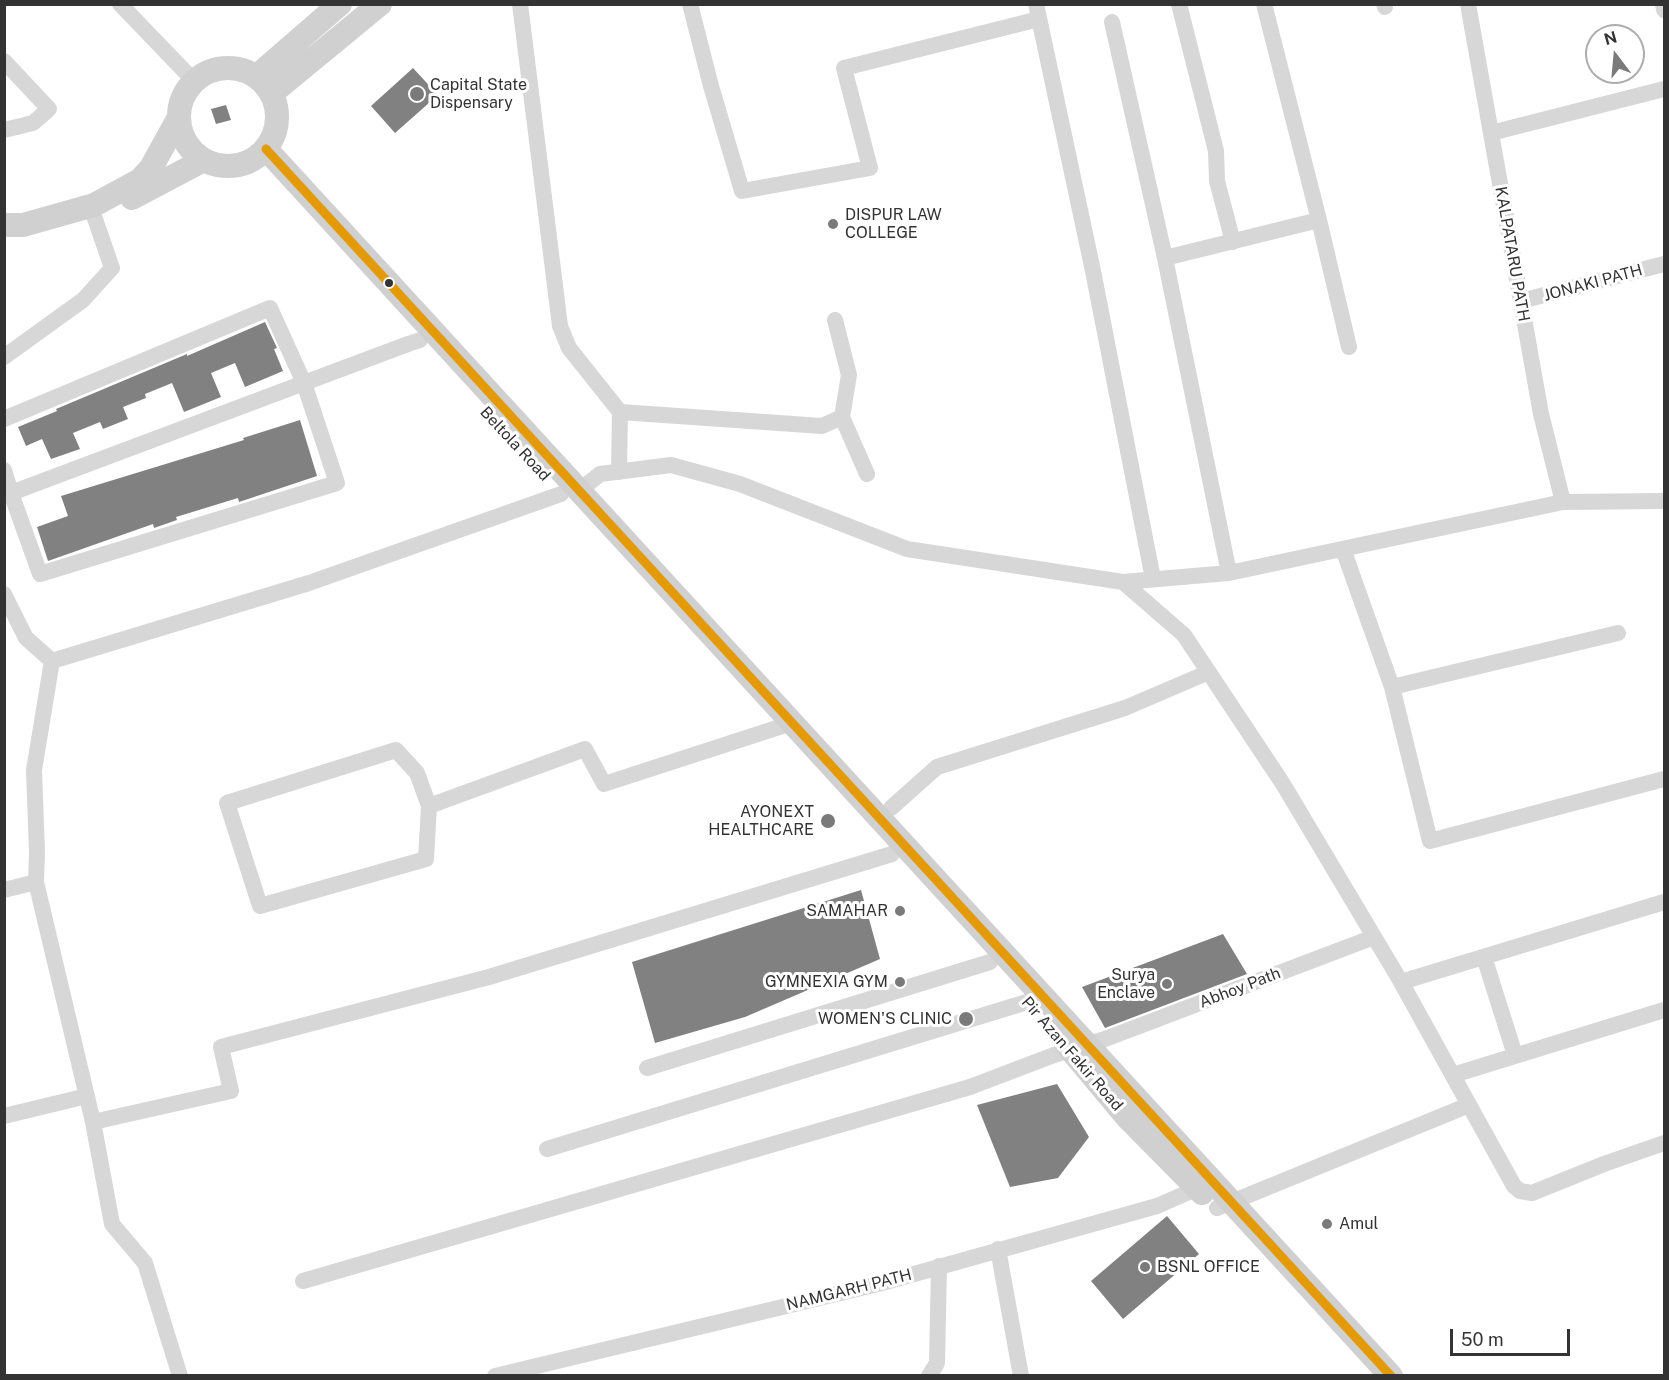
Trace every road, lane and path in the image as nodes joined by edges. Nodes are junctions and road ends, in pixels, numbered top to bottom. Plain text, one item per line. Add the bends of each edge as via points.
1 (120, 4) edge
2 (340, 4) edge
3 (380, 4) edge
4 (520, 4) edge
5 (690, 4) edge
6 (1179, 4) edge
7 (1264, 4) edge
8 (1468, 4) edge
9 (1663, 4) edge
10 (1665, 10) edge
11 (1037, 12) edge
12 (1112, 22) dead end
13 (4, 62) edge
14 (194, 81) junction
15 (264, 85) junction
16 (1665, 89) edge
17 (178, 118) junction
18 (4, 130) edge
19 (1491, 133) junction
20 (260, 154) junction
21 (204, 160) junction
22 (93, 213) junction
23 (1319, 220) junction
24 (4, 225) edge
25 (4, 241) edge
26 (1233, 242) junction
27 (1165, 258) junction
28 (1665, 264) edge
29 (1521, 301) junction
30 (836, 320) dead end
31 (420, 340) junction
32 (1349, 348) dead end
33 (4, 357) edge
34 (304, 383) junction
35 (620, 412) junction
36 (842, 417) junction
37 (4, 419) edge
38 (4, 470) edge
39 (619, 472) junction
40 (867, 474) dead end
41 (11, 493) junction
42 (570, 493) junction
43 (1665, 501) edge
44 (1563, 502) junction
45 (1343, 549) junction
46 (1229, 573) junction
47 (1153, 579) junction
48 (1123, 582) junction
49 (4, 594) edge
50 (1618, 633) dead end
51 (52, 661) junction
52 (1209, 672) junction
53 (1392, 687) junction
54 (784, 726) junction
55 (1665, 779) edge
56 (429, 806) junction
57 (891, 808) dead end
58 (892, 854) junction
59 (36, 882) junction
60 (4, 890) edge
61 (1665, 902) edge
62 (1374, 937) junction
63 (1484, 957) junction
64 (990, 962) junction
65 (1401, 982) junction
66 (1027, 1002) junction
67 (1665, 1010) edge
68 (1088, 1045) junction
69 (1515, 1055) junction
70 (647, 1068) dead end
71 (1452, 1075) junction
72 (87, 1096) junction
73 (1469, 1105) junction
74 (4, 1116) edge
75 (93, 1122) junction
76 (1665, 1143) edge
77 (547, 1149) dead end
78 (1198, 1188) junction
79 (1224, 1205) junction
80 (998, 1249) junction
81 (939, 1266) junction
82 (303, 1281) dead end
83 (180, 1376) edge
84 (495, 1376) edge
85 (929, 1376) edge
86 (1020, 1376) edge
87 (1370, 1376) edge
88 (1391, 1376) edge

1 - 14 street
2 - 15 main road
3 - 15 main road
4 - 35 street via 560,326 569,348
5 - 11 street via 742,191 870,168 844,68
6 - 26 street via 1216,151 1217,180
7 - 23 street
8 - 19 street, KALPATARU PATH
9 - 10 street
11 - 47 street
12 - 27 street
13 - 18 street via 49,109 33,123
14 - 15 main road via 208,71 225,68 241,69
14 - 17 main road via 185,92
15 - 20 main road via 277,107 277,122 274,136
16 - 19 street
17 - 21 main road via 186,143
17 - 24 main road via 151,168 140,180 94,205 23,225
19 - 29 street, KALPATARU PATH
20 - 21 main road via 238,165 220,166
20 - 31 main road, Beltola Road
20 - 42 main road, Pir Azan Fakir Road
21 - 22 main road via 128,200
22 - 25 main road via 23,240
22 - 33 street via 112,268 83,300
23 - 26 street
23 - 32 street
26 - 27 street
27 - 46 street
28 - 29 street, JONAKI PATH
29 - 44 street, KALPATARU PATH via 1541,414
30 - 36 street via 849,375
31 - 34 street
31 - 42 main road, Beltola Road
34 - 37 street via 270,309
34 - 41 street
34 - 41 street via 337,483 40,574
35 - 36 street via 822,426
35 - 39 street
36 - 40 street
38 - 41 street
39 - 42 street via 600,474
39 - 48 street via 671,465 741,484 907,549
42 - 51 street via 309,583
42 - 54 main road, Pir Azan Fakir Road
43 - 44 street
44 - 45 street
45 - 46 street
45 - 53 street
46 - 47 street
47 - 48 street
48 - 52 street via 1184,635
49 - 51 street via 26,638
50 - 53 street
51 - 59 street via 34,770
52 - 57 street via 1125,708 937,766
52 - 62 street via 1283,784
53 - 55 street via 1430,842
54 - 56 street via 604,784 585,749
54 - 58 main road, Pir Azan Fakir Road
54 - 68 main road, Pir Azan Fakir Road
56 - 56 street via 426,859 260,906 227,803 396,750 417,773
58 - 64 main road, Pir Azan Fakir Road
58 - 75 street via 489,977 221,1047 231,1091
59 - 60 street
59 - 72 street
61 - 63 street
62 - 65 street
62 - 68 street, Abhoy Path
63 - 65 street
63 - 69 street
64 - 66 main road, Pir Azan Fakir Road
64 - 70 street
65 - 71 street
66 - 68 main road, Pir Azan Fakir Road
66 - 77 street
67 - 69 street
68 - 78 main road, Pir Azan Fakir Road via 1127,1117
68 - 79 main road, Pir Azan Fakir Road
68 - 82 street, Abhoy Path via 937,1097
69 - 71 street
71 - 73 street
72 - 74 street
72 - 75 street
73 - 76 street via 1520,1191 1532,1193
73 - 79 street
75 - 83 street via 111,1224 145,1263
78 - 79 main road, Pir Azan Fakir Road
78 - 80 street, NAMGARH PATH via 1157,1206
79 - 87 main road, Pir Azan Fakir Road
79 - 88 main road, Pir Azan Fakir Road
80 - 81 street, NAMGARH PATH
80 - 86 street
81 - 84 street, NAMGARH PATH via 871,1286
81 - 85 street via 937,1363

